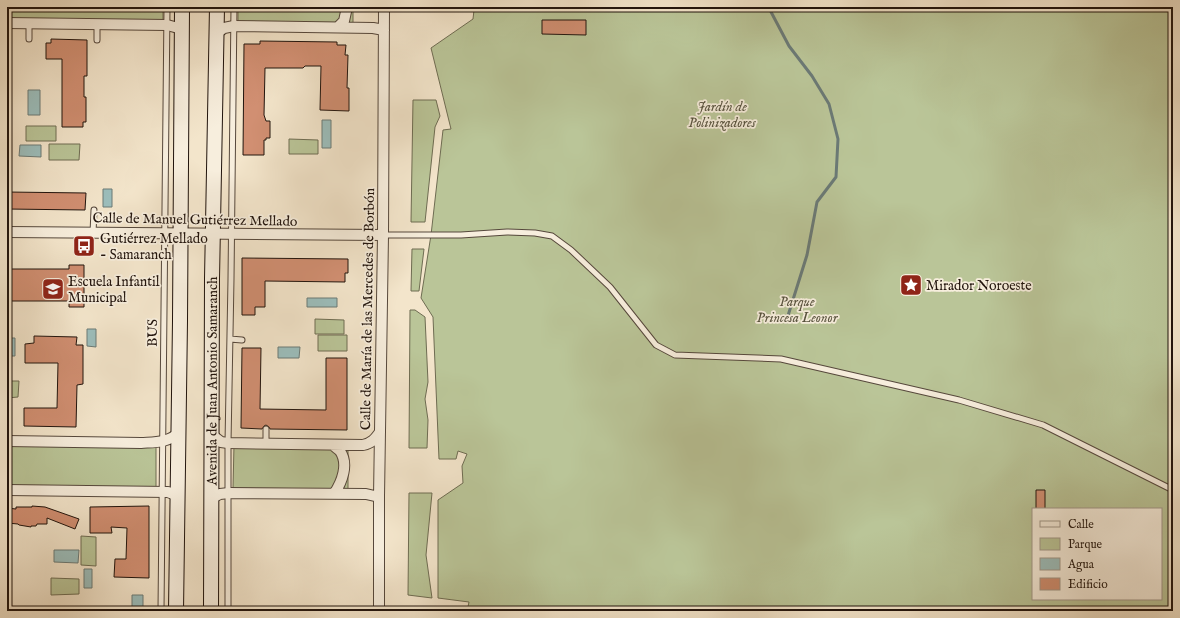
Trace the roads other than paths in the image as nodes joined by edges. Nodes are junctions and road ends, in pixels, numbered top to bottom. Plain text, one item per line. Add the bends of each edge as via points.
1 (167, 7) edge
2 (182, 7) edge
3 (217, 7) edge
4 (234, 7) edge
5 (348, 7) edge
6 (384, 7) edge
7 (7, 17) edge
8 (12, 23) edge
9 (29, 24) junction
10 (97, 24) junction
11 (167, 25) junction
12 (234, 26) junction
13 (338, 27) junction
14 (182, 29) junction
15 (384, 30) junction
16 (216, 33) junction
17 (29, 39) dead end
18 (97, 40) dead end
19 (94, 210) dead end
20 (7, 232) edge
21 (93, 232) junction
22 (165, 233) junction
23 (181, 233) junction
24 (213, 234) junction
25 (232, 234) junction
26 (383, 235) junction
27 (230, 339) junction
28 (242, 340) dead end
29 (266, 429) dead end
30 (380, 432) junction
31 (178, 433) junction
32 (212, 435) junction
33 (163, 441) junction
34 (9, 442) edge
35 (228, 444) junction
36 (266, 444) junction
37 (332, 445) junction
38 (8, 490) edge
39 (1173, 490) edge
40 (162, 492) junction
41 (229, 493) junction
42 (334, 494) junction
43 (178, 496) junction
44 (378, 497) junction
45 (212, 498) junction
46 (161, 611) edge
47 (176, 611) edge
48 (211, 611) edge
49 (228, 611) edge
50 (379, 611) edge

1 - 11 lane, BUS
2 - 14 street
3 - 16 street, Avenida de Juan Antonio Samaranch
4 - 12 lane
5 - 13 street via 344,21
6 - 15 street, Calle de María de las Mercedes de Borbón
7 - 8 street
8 - 9 street
9 - 10 street
9 - 17 lane
10 - 11 street
10 - 18 lane
11 - 14 street
11 - 22 lane, BUS
12 - 13 street
12 - 16 street
12 - 25 lane
13 - 15 street
14 - 23 street
15 - 26 street, Calle de María de las Mercedes de Borbón
16 - 24 street, Avenida de Juan Antonio Samaranch
19 - 21 lane
20 - 21 street, Calle de Manuel Gutiérrez Mellado
21 - 22 street, Calle de Manuel Gutiérrez Mellado
22 - 23 street, Calle de Manuel Gutiérrez Mellado
22 - 33 lane, BUS
23 - 24 street, Calle de Manuel Gutiérrez Mellado
23 - 31 street
24 - 25 street, Calle de Manuel Gutiérrez Mellado
24 - 32 street, Avenida de Juan Antonio Samaranch
25 - 26 street, Calle de Manuel Gutiérrez Mellado
25 - 27 lane
26 - 30 street, Calle de María de las Mercedes de Borbón
26 - 39 lane via 507,232 552,236 571,250 610,287 656,345 676,355 781,359 959,400 1043,425
27 - 28 lane
27 - 35 lane
29 - 36 lane
30 - 37 street via 369,444
30 - 44 street, Calle de María de las Mercedes de Borbón
31 - 33 street
31 - 43 street
32 - 35 street
32 - 45 street, Avenida de Juan Antonio Samaranch
33 - 34 street
33 - 40 lane, BUS
35 - 36 street
35 - 41 lane
36 - 37 street
37 - 42 street via 340,451 344,468 340,486
38 - 40 street
40 - 43 street
40 - 46 lane, BUS
41 - 42 street
41 - 45 street
41 - 49 lane
42 - 44 street via 366,494
43 - 47 street
44 - 50 street, Calle de María de las Mercedes de Borbón
45 - 48 street, Avenida de Juan Antonio Samaranch

